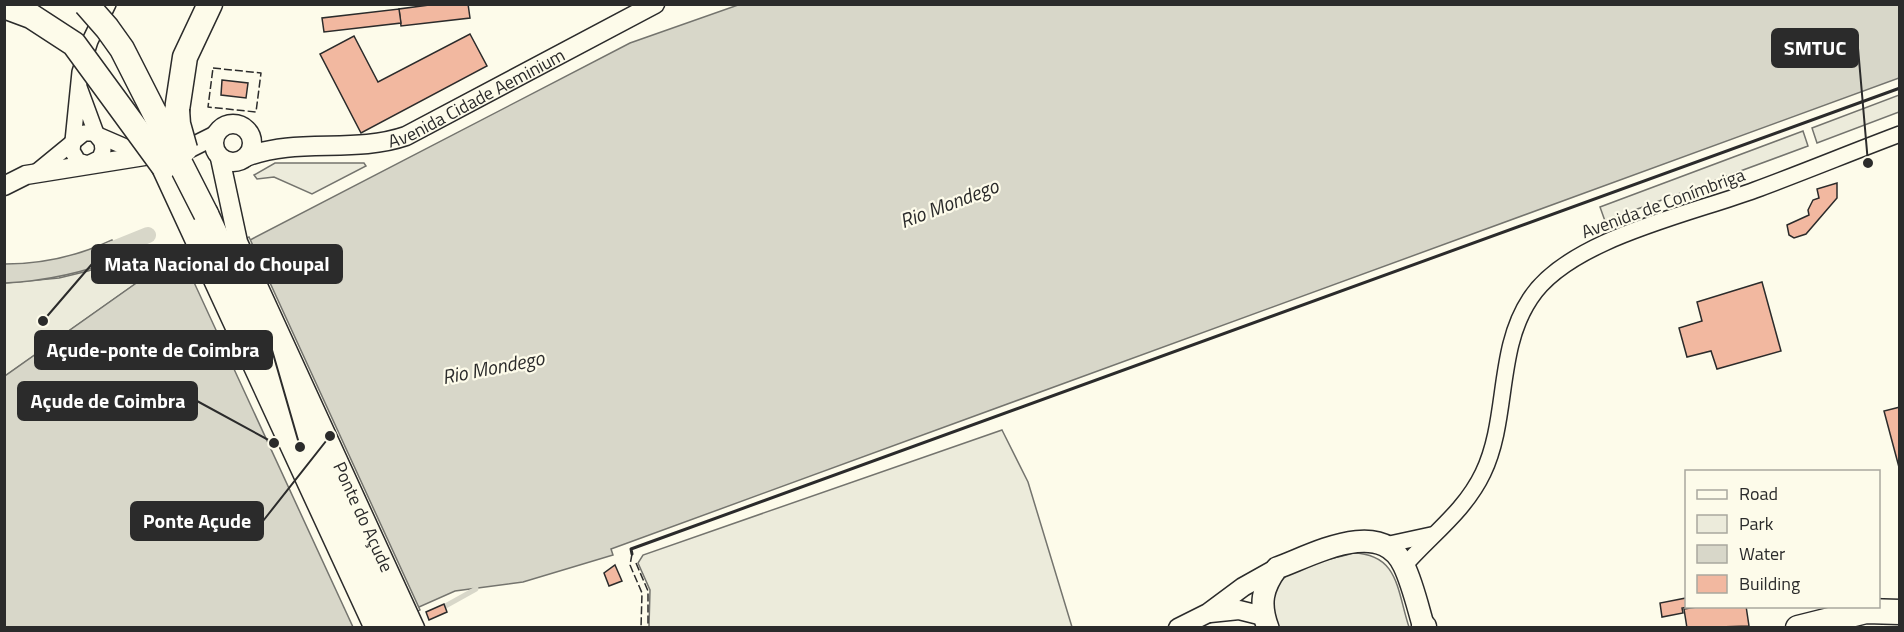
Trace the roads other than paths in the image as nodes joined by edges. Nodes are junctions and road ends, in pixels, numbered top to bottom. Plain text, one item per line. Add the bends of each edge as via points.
1 (67, 4) edge
2 (86, 4) edge
3 (108, 4) edge
4 (210, 4) edge
5 (655, 4) edge
6 (4, 6) edge
7 (79, 87) junction
8 (249, 132) junction
9 (1899, 134) edge
10 (97, 136) junction
11 (214, 136) junction
12 (74, 141) junction
13 (285, 147) junction
14 (188, 149) junction
15 (218, 156) junction
16 (244, 159) junction
17 (154, 161) junction
18 (88, 164) junction
19 (4, 171) edge
20 (30, 174) junction
21 (4, 186) edge
22 (230, 210) junction
23 (206, 214) junction
24 (1431, 535) junction
25 (1385, 544) junction
26 (1404, 566) junction
27 (1277, 568) junction
28 (1899, 612) edge
29 (1208, 613) junction
30 (1899, 620) edge
31 (1265, 622) edge
32 (377, 627) edge
33 (398, 627) edge
34 (415, 627) edge
35 (1178, 627) edge
36 (1424, 627) edge
37 (1797, 627) edge
38 (1871, 627) edge

1 - 17 main road, bridge via 105,43
2 - 23 main road, bridge via 122,50
3 - 7 street via 90,41
4 - 23 main road, bridge via 185,57 177,110 180,133
5 - 13 street, Avenida Cidade Aeminium via 406,136 363,146
6 - 17 main road, bridge via 31,16 74,44
7 - 10 street
7 - 12 street
8 - 11 street via 230,123
8 - 13 street
8 - 16 street via 252,145
9 - 24 street, Avenida de Conímbriga via 1605,243 1566,262 1530,298 1514,333 1494,439 1483,473 1456,515
10 - 12 street via 84,133
10 - 17 street
10 - 18 street via 103,146 102,154
11 - 14 street
11 - 15 street
12 - 18 street via 74,157
12 - 20 street
13 - 16 street
14 - 15 street
14 - 17 street
15 - 16 street via 229,162
15 - 22 street, Ponte do Açude
16 - 22 street via 232,186
17 - 18 street
17 - 32 main road
18 - 20 street
19 - 20 street
20 - 21 street
22 - 34 street, Ponte do Açude via 238,243
23 - 33 main road
24 - 25 street, Avenida de Conímbriga
24 - 26 street, Avenida de Conímbriga
25 - 26 main road
25 - 27 main road via 1352,542
26 - 36 main road
27 - 29 street
27 - 31 main road via 1263,592
28 - 37 main road via 1866,611
29 - 31 street via 1233,610
29 - 35 street
30 - 38 main road

